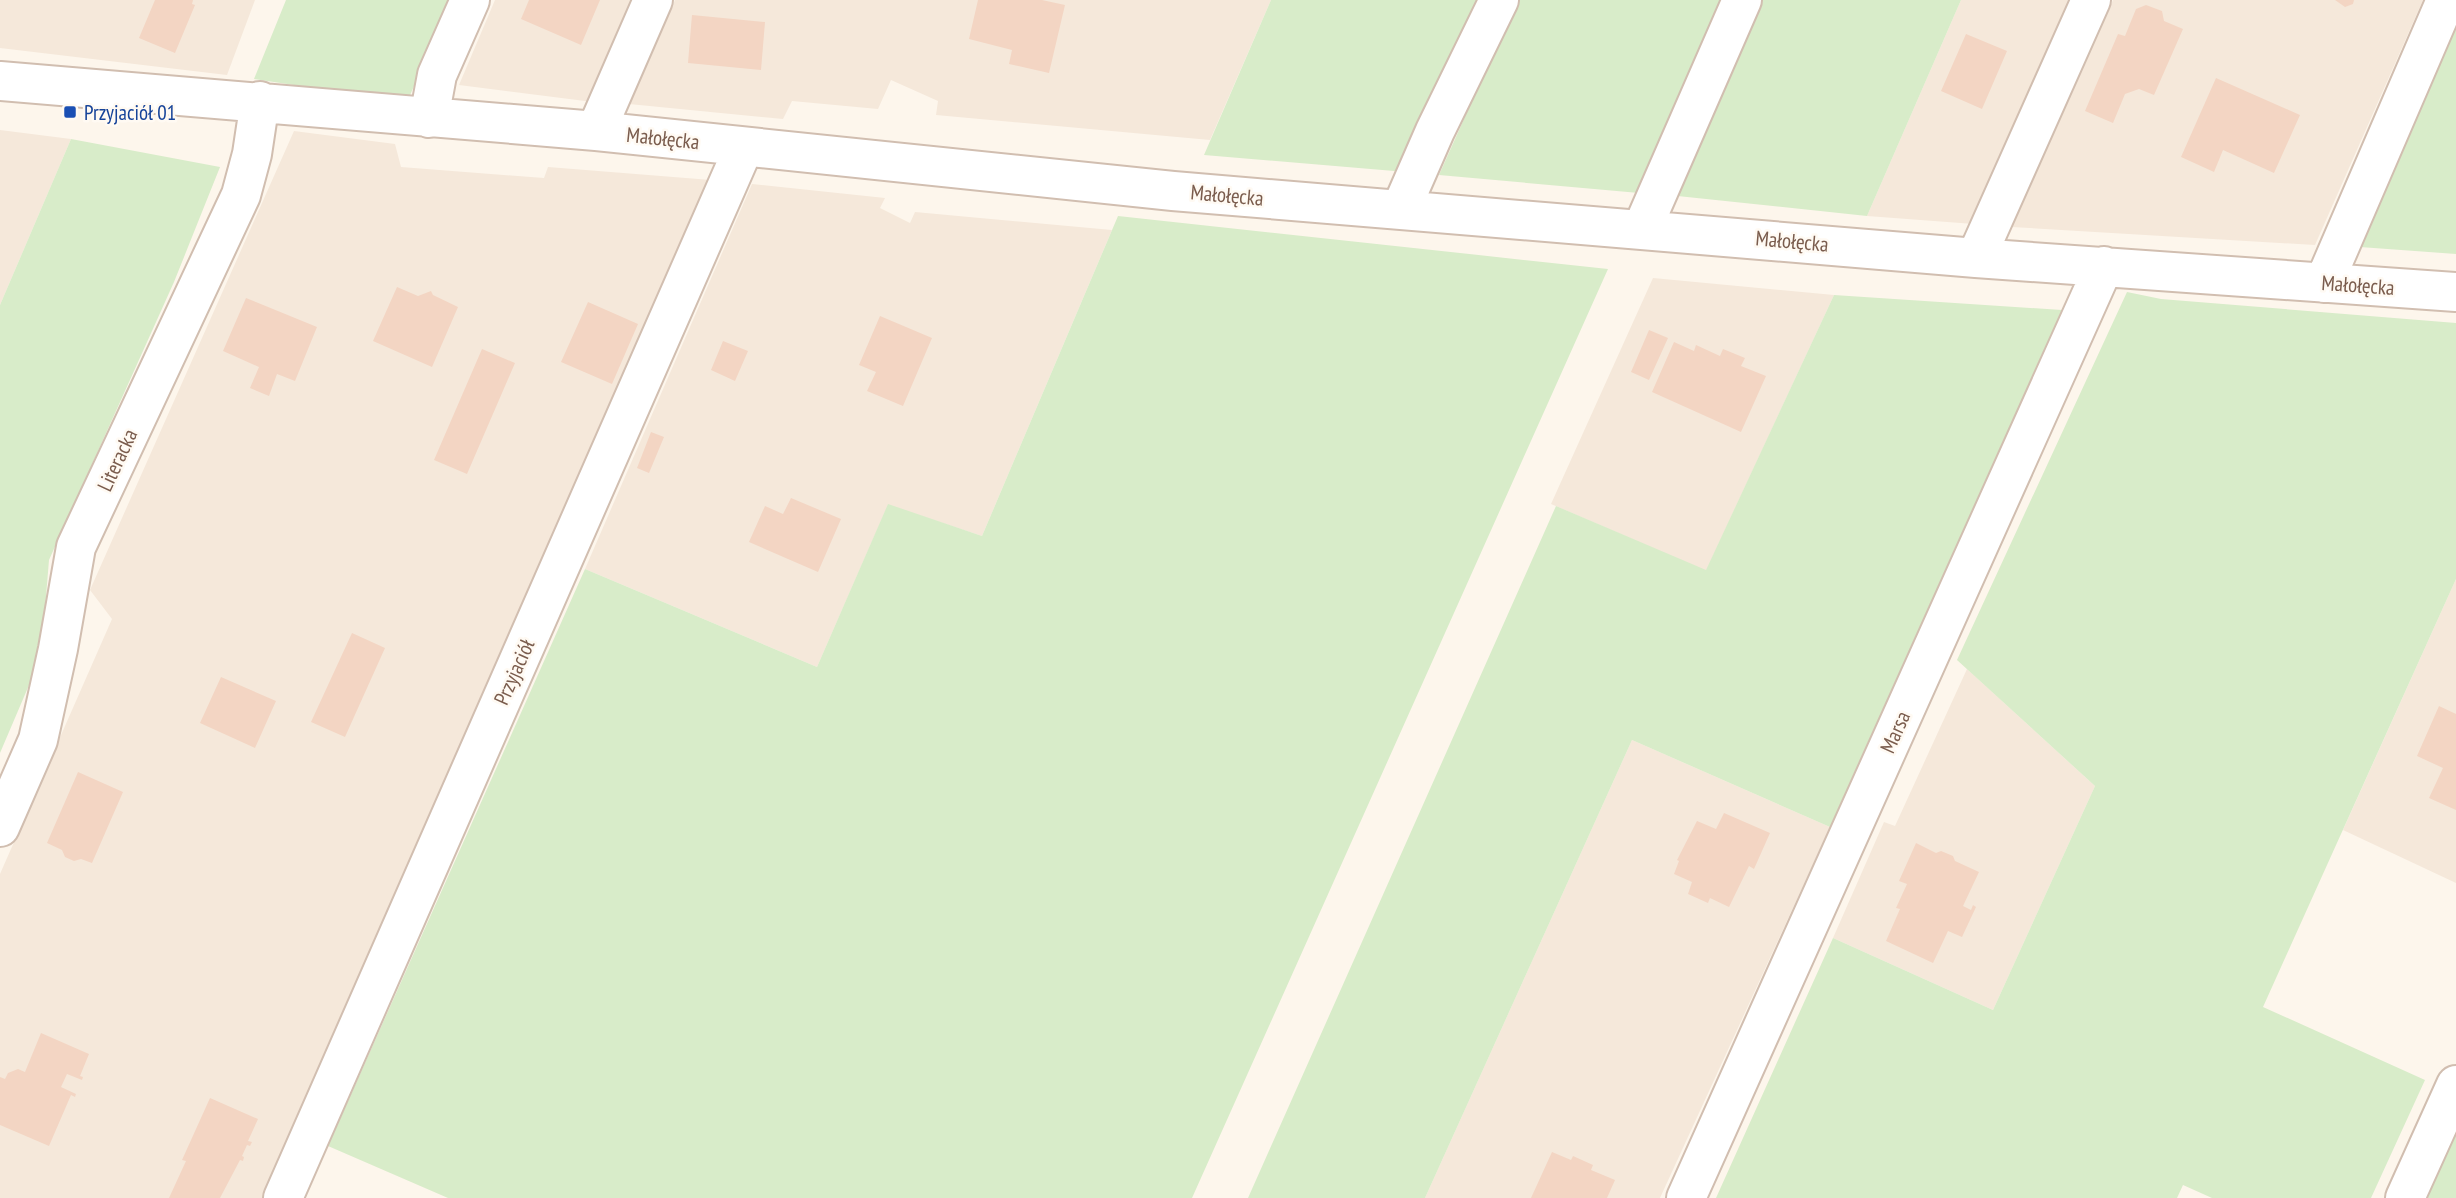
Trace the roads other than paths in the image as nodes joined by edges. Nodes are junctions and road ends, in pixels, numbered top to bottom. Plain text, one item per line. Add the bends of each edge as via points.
1 (470, 0) edge
2 (653, 0) edge
3 (1499, 0) edge
4 (1742, 0) edge
5 (2091, 0) edge
6 (2445, 0) edge
7 (0, 81) edge
8 (260, 101) junction
9 (429, 118) junction
10 (596, 131) junction
11 (744, 146) junction
12 (1401, 209) junction
13 (1642, 229) junction
14 (1976, 258) junction
15 (2104, 266) junction
16 (2324, 283) junction
17 (2456, 292) edge
18 (0, 827) edge
19 (2456, 1085) edge
20 (283, 1198) edge
21 (1686, 1198) edge
22 (2405, 1198) edge

1 - 9 street via 437,75
2 - 10 street
3 - 12 street
4 - 13 street
5 - 14 street
6 - 16 street
7 - 8 street, Małołęcka
8 - 9 street, Małołęcka
8 - 18 street, Literacka via 240,195 76,547 38,740
9 - 10 street, Małołęcka
10 - 11 street, Małołęcka
11 - 12 street, Małołęcka via 1173,191
11 - 20 street, Przyjaciół
12 - 13 street, Małołęcka
13 - 14 street, Małołęcka
14 - 15 street, Małołęcka
15 - 16 street, Małołęcka
15 - 21 street, Marsa
16 - 17 street, Małołęcka
19 - 22 street

